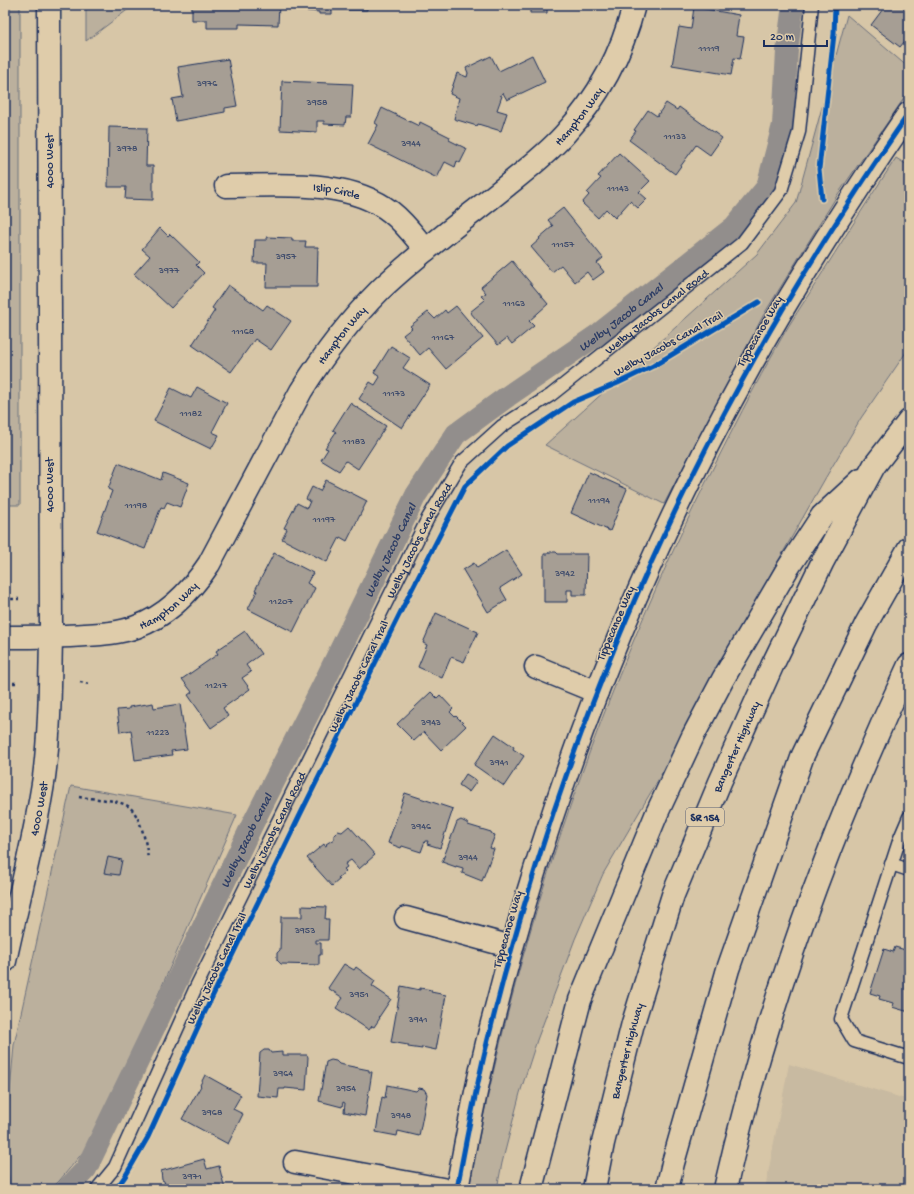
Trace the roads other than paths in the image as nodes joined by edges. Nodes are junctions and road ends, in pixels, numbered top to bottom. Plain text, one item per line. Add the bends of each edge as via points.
1 (49, 5) edge
2 (634, 5) edge
3 (812, 5) edge
4 (909, 113) edge
5 (226, 186) dead end
6 (426, 250) junction
7 (909, 421) edge
8 (874, 466) junction
9 (909, 548) edge
10 (5, 637) edge
11 (51, 637) junction
12 (909, 665) edge
13 (536, 668) dead end
14 (597, 692) junction
15 (909, 817) edge
16 (891, 864) junction
17 (909, 870) edge
18 (406, 918) dead end
19 (512, 947) junction
20 (5, 961) edge
21 (909, 1058) edge
22 (295, 1162) dead end
23 (98, 1189) edge
24 (442, 1189) edge
25 (457, 1189) edge
26 (531, 1189) edge
27 (594, 1189) edge
28 (667, 1189) edge
29 (725, 1189) edge

1 - 11 main road, 4000 West
2 - 6 main road, Hampton Way via 621,45 609,71 596,94 568,130 545,154
3 - 23 lane, Welby Jacobs Canal Road via 799,132 781,191 742,243 551,394 502,426 461,464 428,518 196,986 115,1167
4 - 14 main road, Tippecanoe Way via 822,244 742,380 657,551
5 - 6 main road, Islip Circle via 311,186 352,193 390,211
6 - 11 main road, Hampton Way via 382,288 325,354 297,398 209,564 193,587 166,611 135,627 119,632
7 - 8 main road, Bangerter Highway / SR 154
8 - 26 main road via 822,516 788,568 693,736 657,813 580,1000
8 - 27 main road, Bangerter Highway / SR 154 via 823,561 772,666 673,895 633,1023
9 - 28 main road via 866,624 803,755 728,969
10 - 11 main road, Hampton Way
11 - 20 main road, 4000 West via 44,776
12 - 29 main road via 859,776 794,948 747,1099
13 - 14 main road
14 - 19 main road, Tippecanoe Way via 566,775
15 - 16 lane
16 - 17 lane
16 - 21 lane via 841,1019 854,1041
18 - 19 main road
19 - 25 main road, Tippecanoe Way via 491,1027
22 - 24 main road

